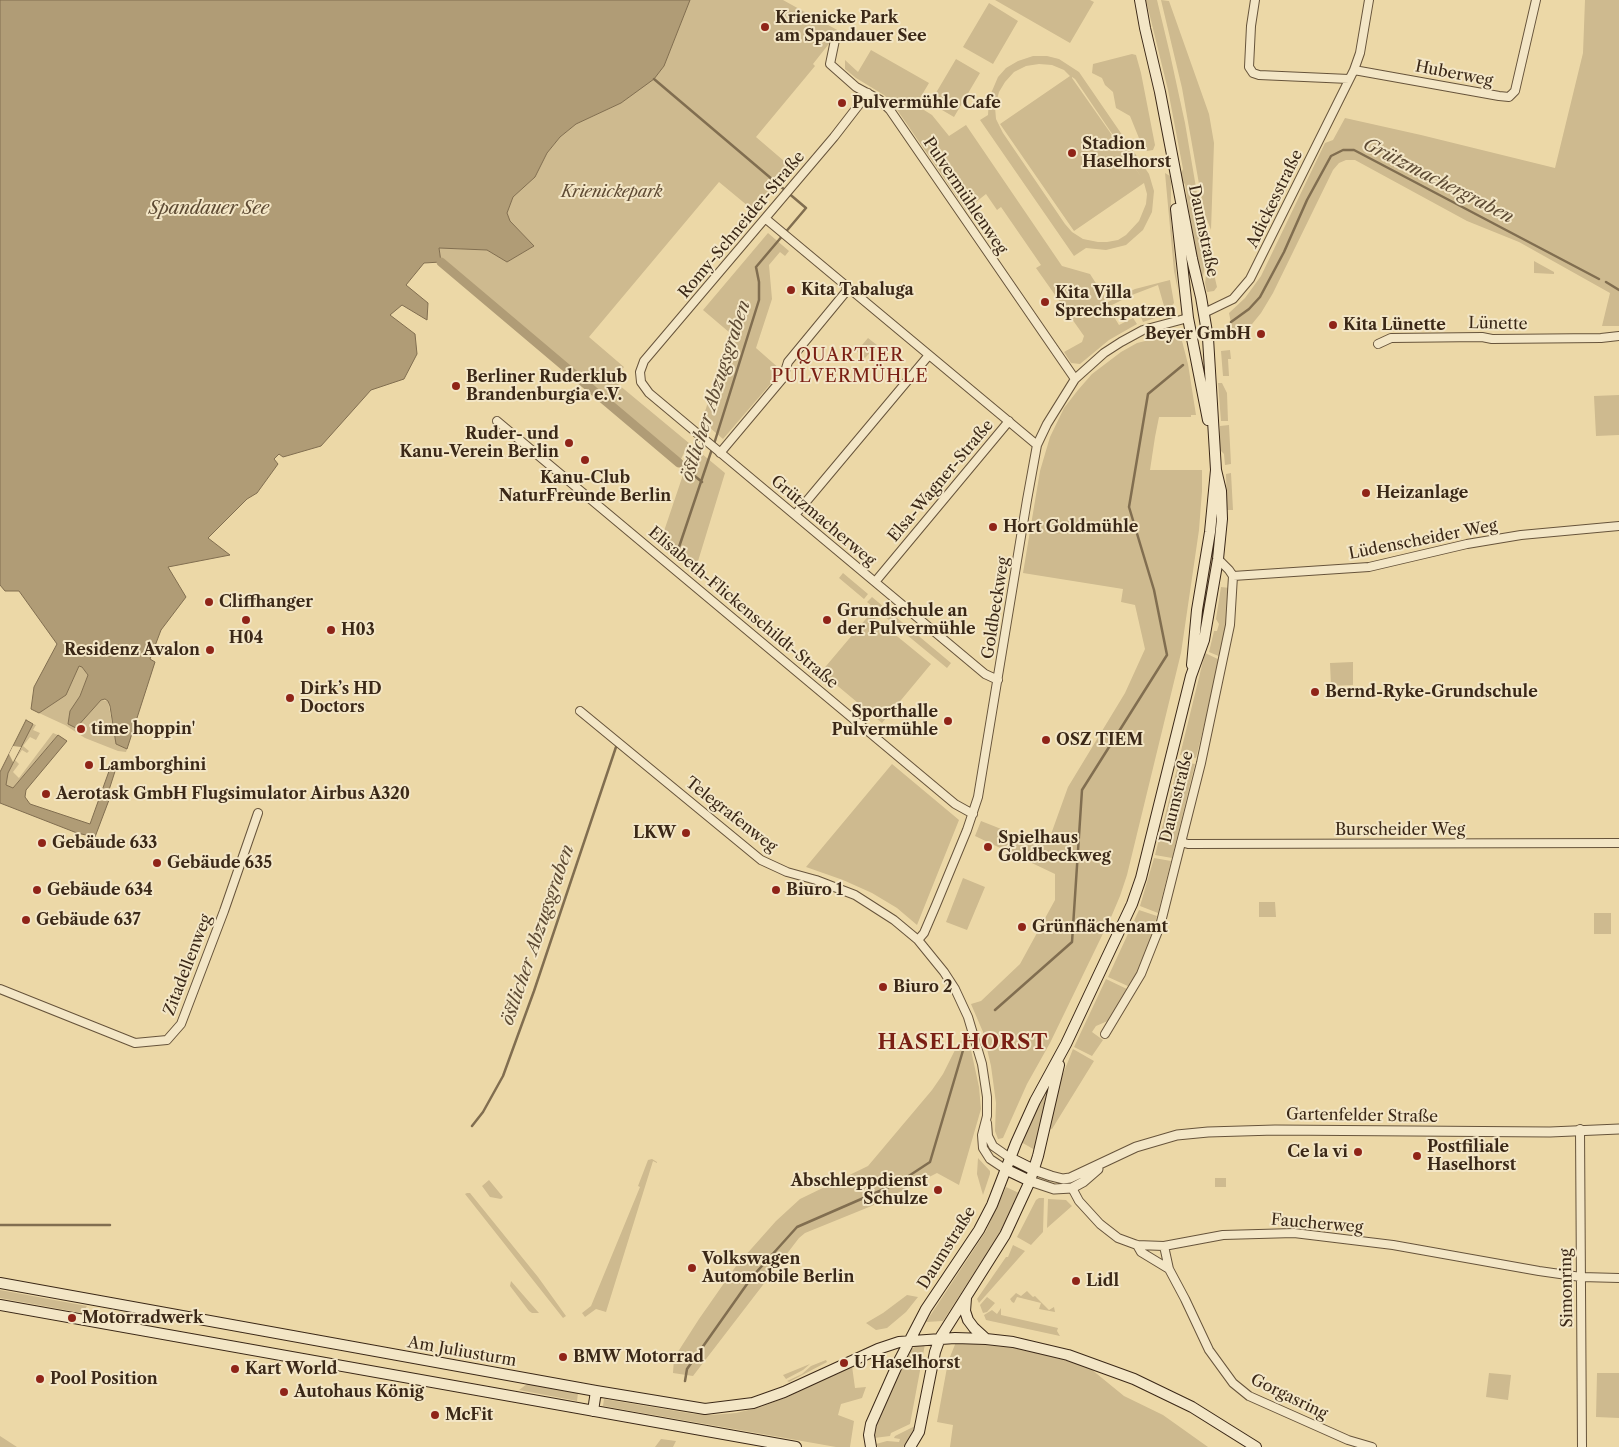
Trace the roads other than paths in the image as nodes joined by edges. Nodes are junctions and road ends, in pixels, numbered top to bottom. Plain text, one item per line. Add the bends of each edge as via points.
1 (1136, 0) edge
2 (1140, 0) edge
3 (1255, 0) edge
4 (1369, 0) edge
5 (1536, 0) edge
6 (1145, 28) junction
7 (835, 40) dead end
8 (1354, 70) junction
9 (1349, 79) junction
10 (868, 93) junction
11 (1172, 156) junction
12 (766, 219) junction
13 (849, 288) junction
14 (1204, 313) junction
15 (1188, 318) junction
16 (1619, 336) edge
17 (1378, 344) dead end
18 (929, 355) junction
19 (640, 376) joint
20 (1075, 379) junction
21 (497, 421) dead end
22 (1009, 421) junction
23 (1038, 445) junction
24 (1214, 445) junction
25 (717, 451) junction
26 (1216, 470) junction
27 (795, 515) junction
28 (1619, 526) edge
29 (1218, 559) junction
30 (1233, 576) junction
31 (874, 582) junction
32 (1191, 676) junction
33 (998, 680) junction
34 (580, 711) dead end
35 (258, 813) dead end
36 (973, 814) junction
37 (1181, 842) junction
38 (1619, 843) edge
39 (918, 940) junction
40 (0, 989) edge
41 (1105, 1034) dead end
42 (1064, 1049) junction
43 (987, 1116) junction
44 (1619, 1128) edge
45 (1580, 1129) junction
46 (1010, 1158) junction
47 (1110, 1160) junction
48 (1005, 1169) junction
49 (1034, 1170) junction
50 (1030, 1181) junction
51 (1072, 1188) junction
52 (1138, 1245) junction
53 (1164, 1246) junction
54 (1168, 1269) junction
55 (1581, 1277) junction
56 (1619, 1278) edge
57 (0, 1283) edge
58 (967, 1295) junction
59 (0, 1305) edge
60 (940, 1338) junction
61 (986, 1339) junction
62 (909, 1341) junction
63 (596, 1391) junction
64 (593, 1411) junction
65 (796, 1447) edge
66 (871, 1447) edge
67 (910, 1447) edge
68 (1256, 1447) edge
69 (1372, 1447) edge
70 (1582, 1447) edge

1 - 6 main road, Daumstraße
2 - 6 main road, Daumstraße
3 - 9 street via 1249,67 1253,73
4 - 8 street, Adickesstraße
5 - 8 street, Huberweg via 1514,91 1510,96
6 - 11 main road, Daumstraße
7 - 10 street, Pulvermühlenweg via 830,64 856,87
8 - 9 street, Adickesstraße
9 - 14 street, Adickesstraße via 1250,279 1234,299
10 - 12 street, Romy-Schneider-Straße
10 - 20 street, Pulvermühlenweg via 890,110
11 - 14 main road, Daumstraße
11 - 15 main road, Daumstraße
12 - 13 street
12 - 19 street, Romy-Schneider-Straße via 644,361
13 - 18 street
13 - 25 street via 788,362 783,378
14 - 15 main road
14 - 24 main road, Daumstraße
15 - 20 street, Goldbeckweg via 1143,330 1096,359
15 - 24 main road, Daumstraße
16 - 17 street, Lünette via 1492,340 1482,337 1391,338
18 - 22 street
18 - 27 street
19 - 25 street, Grützmacherweg via 649,393
20 - 23 street, Goldbeckweg via 1058,404
21 - 36 street, Elisabeth-Flickenschildt-Straße via 956,804
22 - 23 street
22 - 31 street, Elsa-Wagner-Straße
23 - 33 street, Goldbeckweg
24 - 26 main road, Daumstraße
25 - 27 street, Grützmacherweg
26 - 29 main road, Daumstraße via 1222,519
26 - 32 main road, Daumstraße
27 - 31 street, Grützmacherweg
28 - 30 street, Lüdenscheider Weg via 1527,534 1466,544 1369,567
29 - 30 street
29 - 32 main road, Daumstraße via 1204,640
30 - 37 street, Daumstraße via 1224,660
31 - 33 street, Grützmacherweg via 985,674
32 - 42 main road, Daumstraße via 1141,878
33 - 36 street, Goldbeckweg
34 - 39 street, Telegrafenweg via 760,860 855,895
35 - 40 street, Zitadellenweg via 181,1024 166,1040 134,1043
36 - 39 street, Goldbeckweg
37 - 38 street, Burscheider Weg
37 - 41 street, Daumstraße via 1160,926 1146,963
39 - 43 street, Telegrafenweg via 944,972 968,1017 982,1064 988,1097
42 - 46 main road, Daumstraße via 1035,1101
42 - 49 main road, Daumstraße
43 - 46 street, Telegrafenweg via 990,1142
43 - 48 street, Telegrafenweg via 982,1148 990,1159
44 - 45 street, Gartenfelder Straße
45 - 47 street, Gartenfelder Straße via 1550,1132 1208,1132 1151,1142
45 - 55 street, Simonring
46 - 48 main road, Daumstraße
46 - 49 main road
47 - 49 street, Gartenfelder Straße via 1063,1179
47 - 51 street, Gartenfelder Straße
48 - 50 main road
48 - 62 main road, Daumstraße via 980,1230 926,1309
49 - 50 main road, Daumstraße
50 - 51 street via 1054,1190
50 - 58 main road, Daumstraße via 1005,1235
51 - 52 street, Faucherweg via 1100,1224 1118,1238
52 - 53 street, Faucherweg
52 - 54 street, Gorgasring via 1141,1252
53 - 54 street, Gorgasring
53 - 55 street, Faucherweg via 1223,1235 1294,1233 1393,1244
54 - 69 street, Gorgasring via 1209,1350 1233,1383 1249,1396 1348,1440
55 - 56 street, Faucherweg
55 - 70 street, Simonring
57 - 63 main road, Am Juliusturm
58 - 60 main road, Daumstraße
58 - 61 main road via 965,1311 968,1320
59 - 64 main road
60 - 61 main road, Am Juliusturm
60 - 62 main road, Am Juliusturm
60 - 67 main road, Daumstraße via 919,1432
61 - 68 main road, Am Juliusturm via 1037,1347 1134,1379 1192,1407
62 - 63 main road, Am Juliusturm via 878,1349 753,1403 706,1409
62 - 66 main road, Daumstraße via 871,1424
63 - 64 main road
64 - 65 main road

